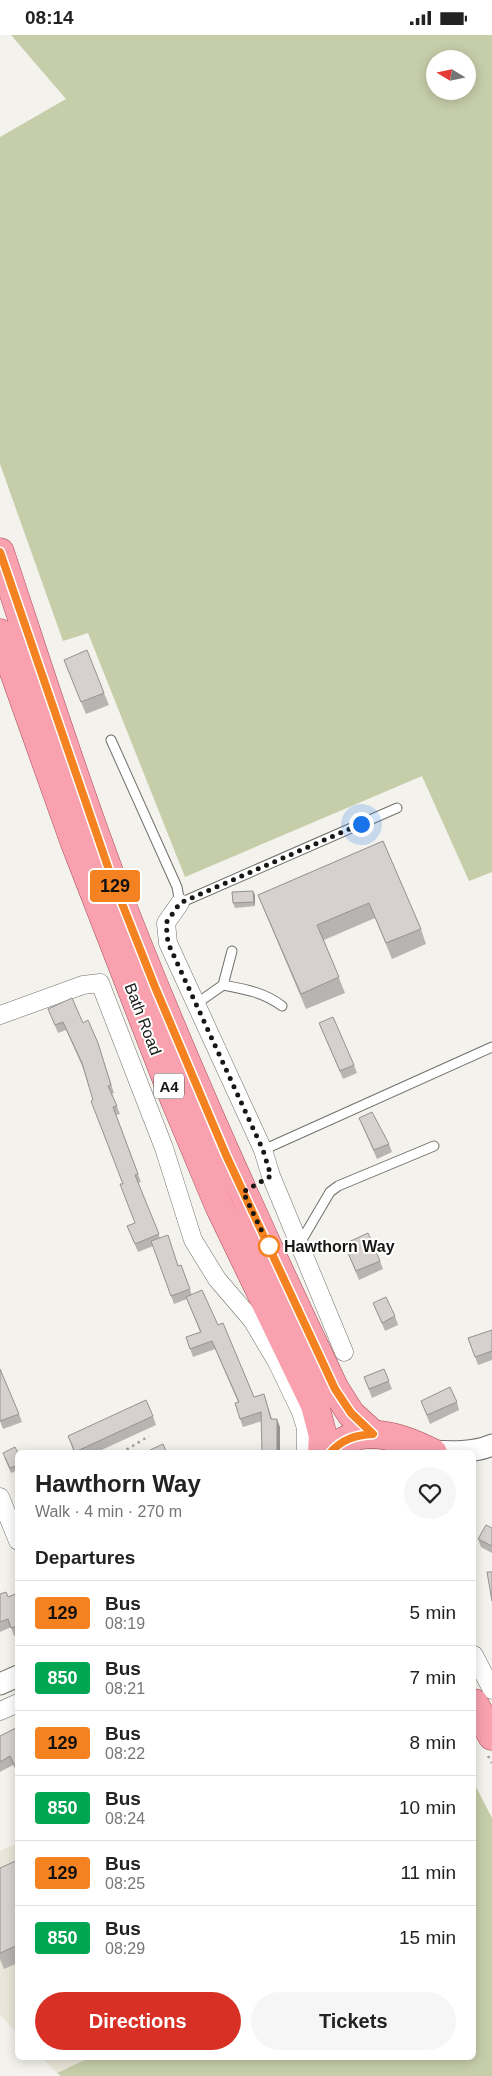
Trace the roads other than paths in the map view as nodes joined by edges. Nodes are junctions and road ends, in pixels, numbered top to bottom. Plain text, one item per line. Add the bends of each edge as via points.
1 (0, 552) edge
2 (0, 633) edge
3 (110, 740) dead end
4 (397, 808) dead end
5 (180, 903) junction
6 (232, 951) dead end
7 (222, 985) junction
8 (196, 1004) junction
9 (282, 1006) dead end
10 (0, 1015) edge
11 (492, 1047) edge
12 (434, 1147) dead end
13 (263, 1150) junction
14 (271, 1176) junction
15 (243, 1192) junction
16 (219, 1206) junction
17 (300, 1243) junction
18 (344, 1352) dead end
19 (373, 1434) junction
20 (306, 1450) edge
21 (322, 1450) edge
22 (333, 1450) edge
23 (426, 1450) edge
24 (0, 1497) edge
25 (13, 1515) edge
26 (476, 1659) edge
27 (15, 1677) edge
28 (0, 1684) edge
29 (492, 1691) edge
30 (15, 1704) edge
31 (476, 1707) edge
32 (0, 1711) edge
33 (492, 1737) edge

1 - 15 main road, Bath Road / A4 via 110,873 168,1020
2 - 16 main road, Bath Road / A4 via 80,856
3 - 5 lane via 177,887
4 - 5 lane
5 - 8 street via 166,923 168,943
6 - 7 lane
7 - 8 lane
7 - 9 lane via 256,992
8 - 13 street
10 - 20 street via 83,985 100,983 164,1148 193,1240 217,1279 252,1320 277,1362 301,1412 306,1428
11 - 13 lane
12 - 17 lane via 330,1192
13 - 14 street
14 - 15 street
14 - 17 street
15 - 16 main road
15 - 19 main road, Bath Road / A4 via 341,1399
16 - 21 main road, Bath Road / A4 via 315,1405 323,1435
17 - 18 street
19 - 22 main road via 351,1437
19 - 23 main road
24 - 25 street
26 - 29 street
27 - 28 street
30 - 32 street
31 - 33 main road

